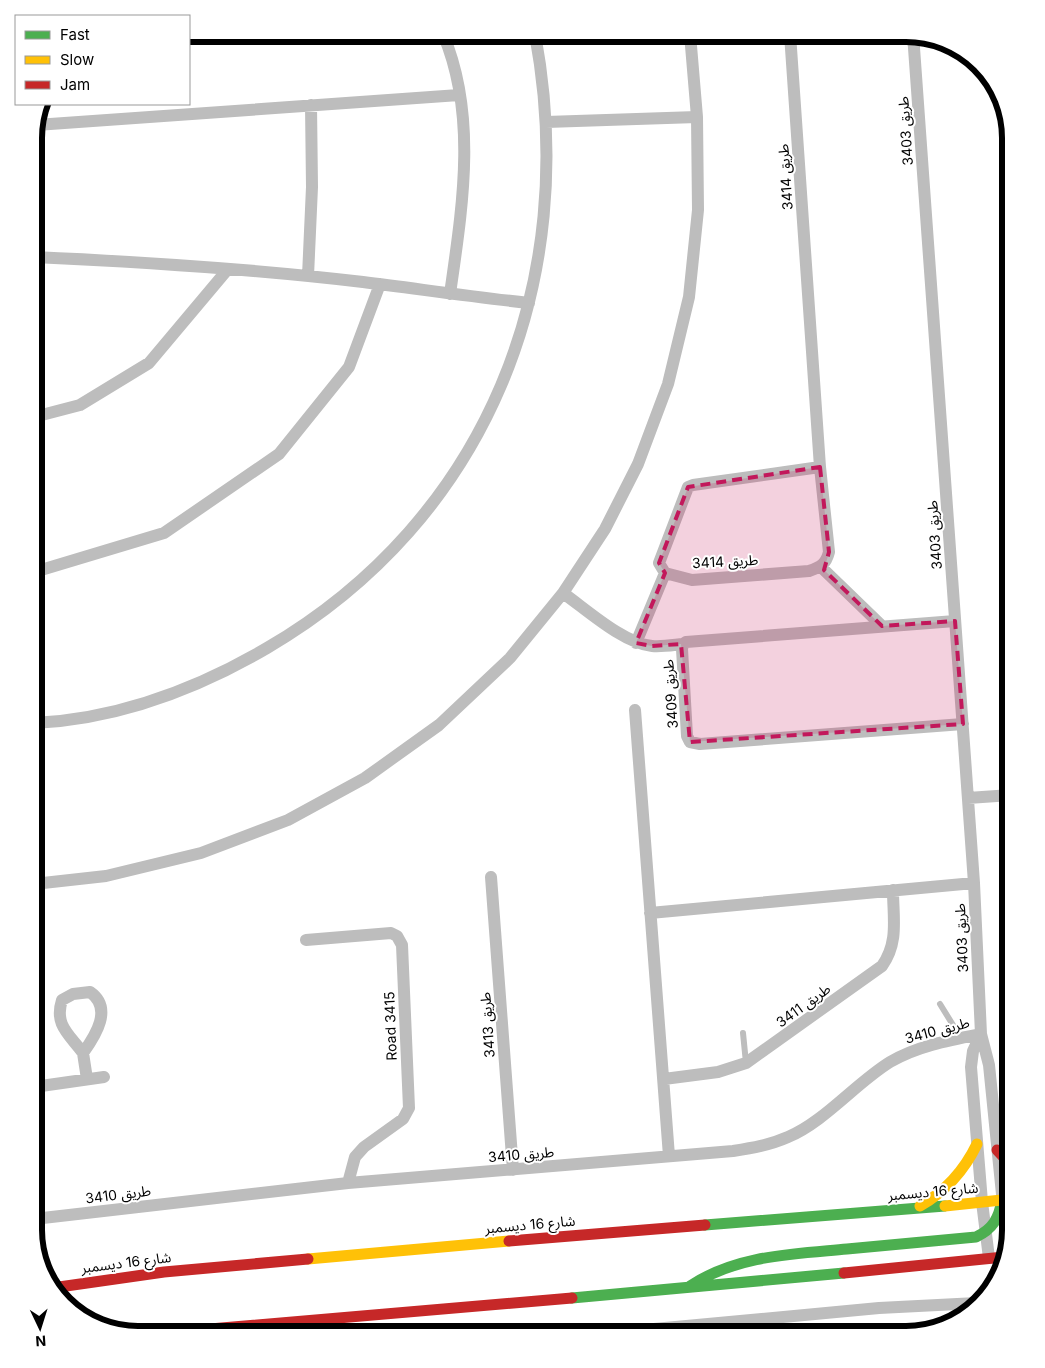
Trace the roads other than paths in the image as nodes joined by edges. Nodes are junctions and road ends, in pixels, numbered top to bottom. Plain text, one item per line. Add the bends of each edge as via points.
1 (446, 42) edge
2 (536, 43) edge
3 (691, 43) edge
4 (791, 43) edge
5 (914, 43) edge
6 (459, 95) junction
7 (311, 105) junction
8 (697, 117) junction
9 (546, 122) junction
10 (43, 124) edge
11 (43, 258) edge
12 (228, 269) junction
13 (308, 276) junction
14 (380, 284) junction
15 (450, 294) junction
16 (529, 303) junction
17 (43, 416) edge
18 (820, 467) junction
19 (821, 567) junction
20 (43, 570) edge
21 (665, 573) junction
22 (563, 593) junction
23 (955, 621) junction
24 (882, 626) junction
25 (636, 643) junction
26 (682, 644) junction
27 (635, 710) dead end
28 (42, 722) edge
29 (963, 724) junction
30 (1002, 796) edge
31 (968, 798) junction
32 (491, 877) dead end
33 (42, 883) edge
34 (974, 883) junction
35 (892, 890) junction
36 (650, 913) junction
37 (306, 940) dead end
38 (940, 1004) dead end
39 (744, 1033) dead end
40 (981, 1034) junction
41 (961, 1038) junction
42 (83, 1052) junction
43 (746, 1063) junction
44 (104, 1077) dead end
45 (664, 1079) junction
46 (87, 1080) junction
47 (42, 1086) edge
48 (977, 1144) junction
49 (997, 1150) junction
50 (1002, 1155) edge
51 (669, 1156) junction
52 (513, 1170) junction
53 (1002, 1178) edge
54 (348, 1184) junction
55 (1002, 1200) edge
56 (982, 1202) junction
57 (916, 1209) junction
58 (1002, 1209) edge
59 (42, 1218) edge
60 (986, 1233) junction
61 (998, 1257) edge
62 (988, 1258) junction
63 (62, 1287) edge
64 (688, 1288) junction
65 (968, 1304) edge
66 (245, 1326) edge
67 (686, 1326) edge

1 - 6 street
2 - 9 street
3 - 8 street
4 - 18 street, طريق 3414
5 - 23 street, طريق 3403
6 - 7 street
6 - 15 street via 465,178
7 - 10 street
7 - 13 street
8 - 9 street
8 - 22 street via 698,210 689,297 668,384 638,464 605,528
9 - 16 street via 545,208
11 - 12 street
12 - 13 street
12 - 17 street via 148,363 80,405
13 - 14 street
14 - 15 street
14 - 20 street via 349,366 278,454 164,534
15 - 16 street
16 - 28 street via 498,395 465,456 426,512 398,545 357,584 284,638 208,680 130,708
18 - 19 street, طريق 3414 via 829,552
18 - 21 street via 688,487 659,563
19 - 21 street, طريق 3414 via 809,571 692,580
19 - 24 street
21 - 25 street
22 - 25 street
22 - 33 street via 510,658 439,725 365,778 288,820 201,853 106,876
23 - 24 street, طريق 3409
23 - 29 street, طريق 3403
24 - 26 street, طريق 3409
25 - 26 street via 652,646
26 - 29 street, طريق 3409 via 687,736 690,742 700,744
27 - 36 street
29 - 31 street, طريق 3403
30 - 31 street
31 - 34 street, طريق 3403
32 - 52 street, طريق 3413
34 - 35 street
34 - 40 street, طريق 3403
35 - 36 street
35 - 43 street, طريق 3411 via 893,945 882,966
36 - 45 street
37 - 54 street, Road 3415 via 391,933 398,936 402,945 409,1108 403,1119 355,1157
38 - 41 lane
39 - 43 lane
40 - 41 street, طريق 3410
40 - 48 street, طريق 3403 via 973,1051 971,1067
40 - 49 street, طريق 3403 via 989,1065
41 - 51 street, طريق 3410 via 908,1052 889,1062 790,1137 764,1146 733,1151
42 - 42 street via 101,1020 98,998 90,992 73,994 62,1000 59,1008 61,1024
42 - 46 street
43 - 45 street, طريق 3411 via 718,1072
44 - 46 street
45 - 51 street
46 - 47 street
48 - 56 street, طريق 3403
48 - 57 main road via 953,1182
49 - 50 main road
49 - 53 street, طريق 3403
51 - 52 street, طريق 3410
52 - 54 street, طريق 3410
54 - 59 street, طريق 3410
55 - 56 main road, شارع 16 ديسمبر
56 - 57 main road, شارع 16 ديسمبر
56 - 60 street, طريق 3403
57 - 63 main road, شارع 16 ديسمبر via 707,1224 164,1272
58 - 60 main road via 995,1224
60 - 62 street, طريق 3403
60 - 64 main road via 976,1238 742,1262 704,1276
61 - 62 main road
62 - 64 main road
64 - 66 main road
65 - 67 street via 879,1308

